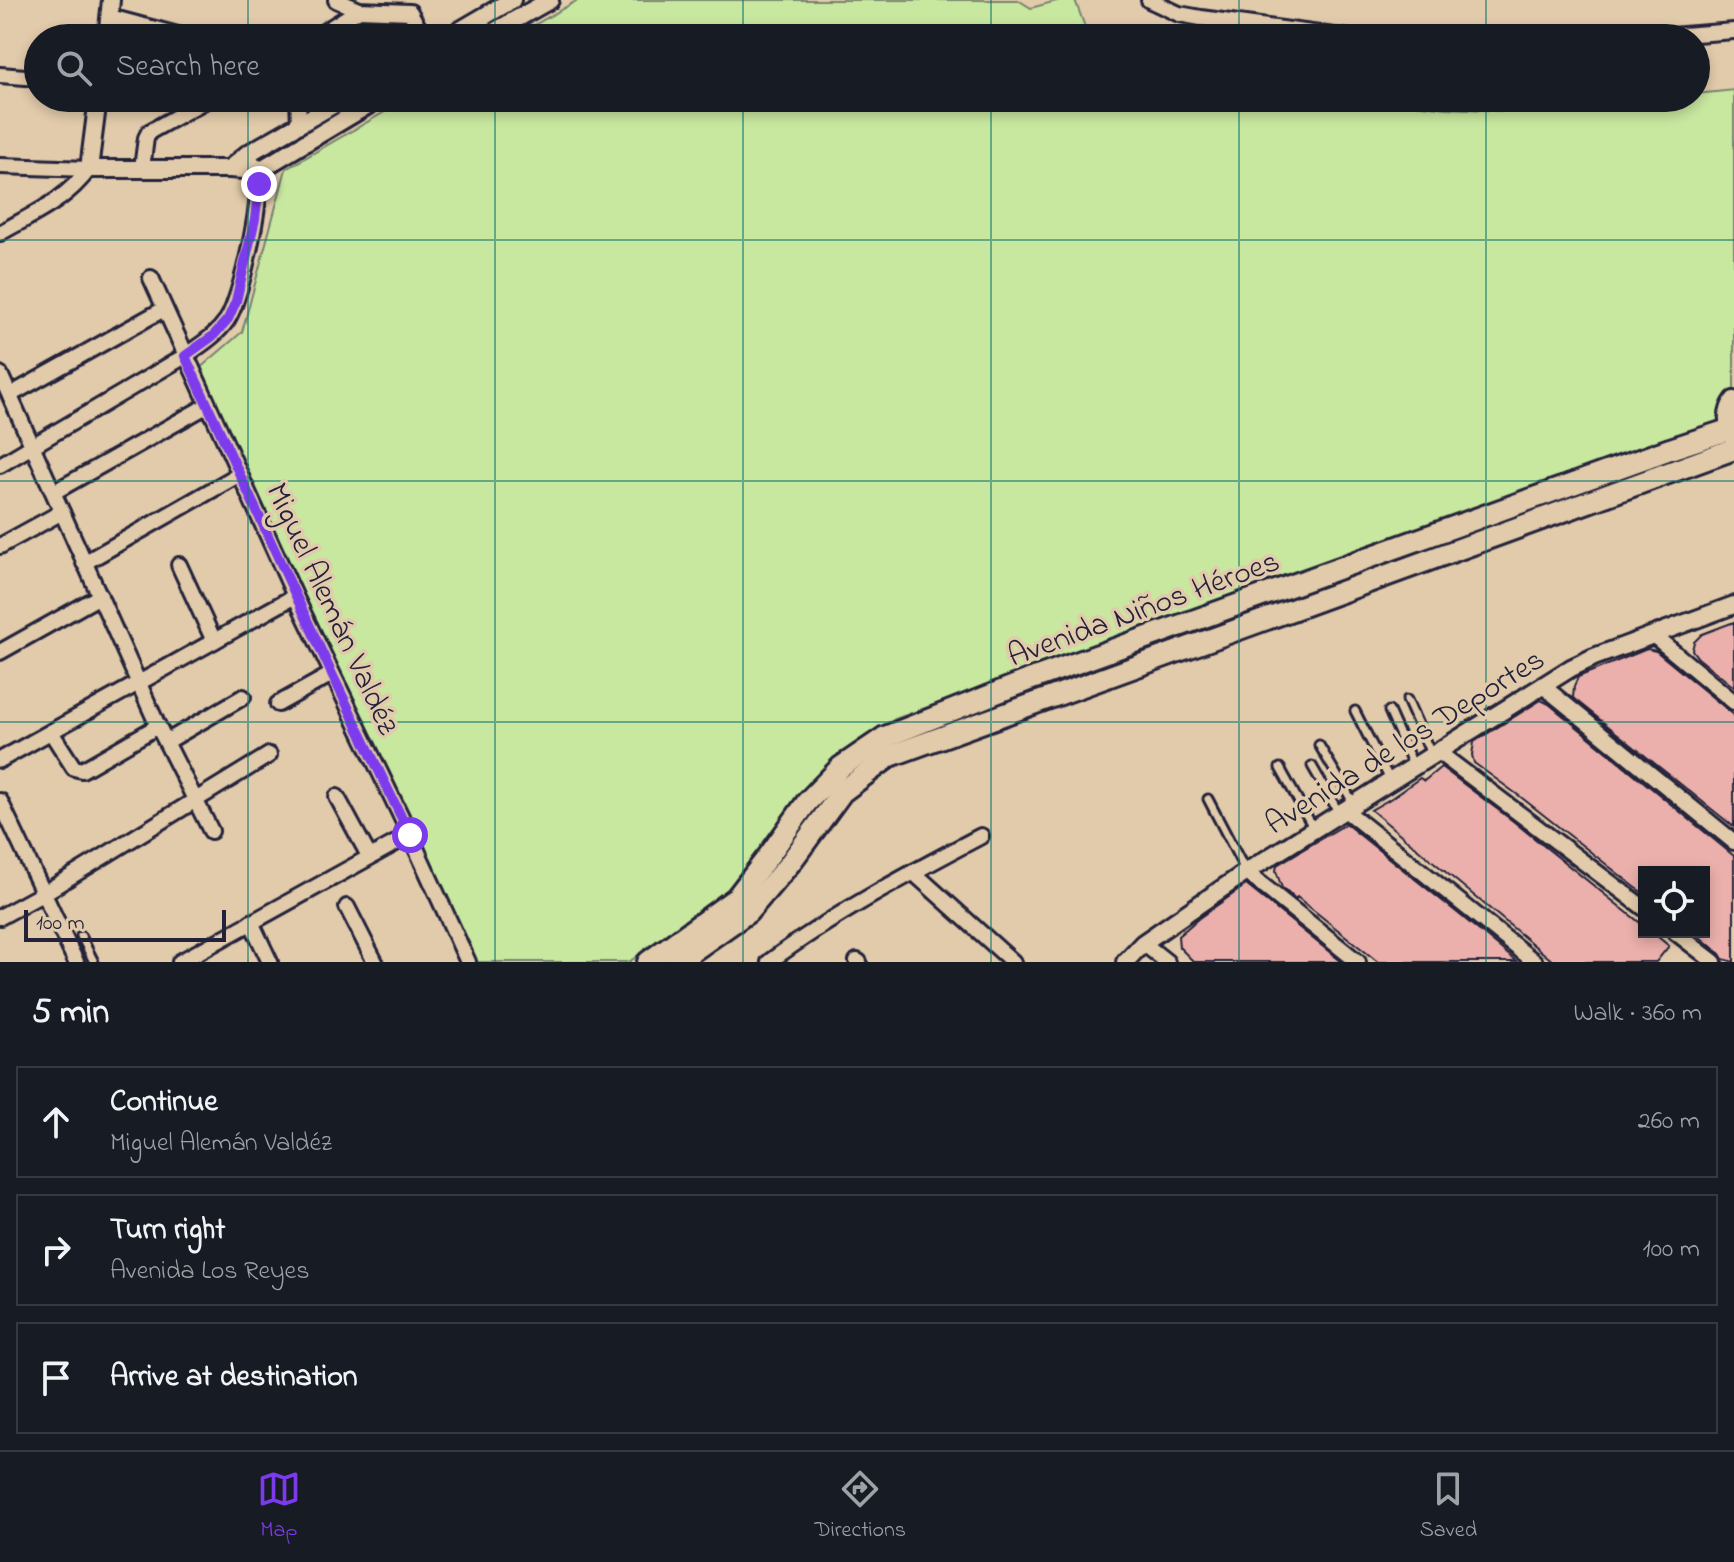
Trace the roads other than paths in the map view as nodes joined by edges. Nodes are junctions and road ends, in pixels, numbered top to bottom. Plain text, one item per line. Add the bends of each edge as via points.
1 (336, 0) edge
2 (512, 0) edge
3 (550, 0) edge
4 (1149, 0) edge
5 (409, 6) edge
6 (111, 8) edge
7 (359, 10) junction
8 (153, 24) edge
9 (336, 24) edge
10 (471, 24) edge
11 (508, 24) edge
12 (1245, 24) edge
13 (1734, 31) edge
14 (1710, 33) edge
15 (0, 75) edge
16 (24, 77) edge
17 (96, 112) edge
18 (185, 112) edge
19 (299, 112) edge
20 (321, 112) edge
21 (357, 112) edge
22 (299, 125) junction
23 (247, 154) junction
24 (0, 166) edge
25 (142, 168) junction
26 (89, 169) junction
27 (229, 169) junction
28 (258, 171) junction
29 (0, 233) edge
30 (151, 278) dead end
31 (164, 309) junction
32 (185, 356) junction
33 (0, 374) edge
34 (10, 395) junction
35 (1734, 400) edge
36 (208, 405) junction
37 (1733, 437) edge
38 (34, 446) junction
39 (0, 465) edge
40 (240, 474) junction
41 (54, 492) junction
42 (62, 512) junction
43 (0, 546) edge
44 (84, 563) junction
45 (179, 565) dead end
46 (100, 596) junction
47 (295, 596) junction
48 (1734, 605) edge
49 (1653, 635) junction
50 (214, 641) junction
51 (0, 652) edge
52 (332, 674) junction
53 (1029, 680) junction
54 (139, 683) junction
55 (1543, 686) junction
56 (243, 697) dead end
57 (1407, 700) dead end
58 (1734, 702) edge
59 (1037, 703) junction
60 (278, 704) dead end
61 (1355, 711) dead end
62 (1389, 711) dead end
63 (158, 726) junction
64 (51, 732) junction
65 (166, 742) junction
66 (1319, 745) dead end
67 (1435, 754) junction
68 (269, 755) dead end
69 (0, 760) edge
70 (1312, 766) dead end
71 (1414, 767) junction
72 (1280, 768) dead end
73 (1391, 781) junction
74 (337, 797) dead end
75 (1208, 799) dead end
76 (0, 801) edge
77 (196, 802) junction
78 (1346, 809) junction
79 (4, 820) edge
80 (1314, 829) junction
81 (211, 831) dead end
82 (410, 835) junction
83 (981, 836) dead end
84 (1734, 842) edge
85 (369, 856) junction
86 (913, 872) junction
87 (1246, 872) junction
88 (44, 893) junction
89 (1638, 904) edge
90 (347, 907) dead end
91 (0, 917) edge
92 (251, 922) junction
93 (81, 936) dead end
94 (1683, 938) edge
95 (1143, 943) junction
96 (76, 962) edge
97 (94, 962) edge
98 (180, 962) edge
99 (270, 962) edge
100 (375, 962) edge
101 (468, 962) edge
102 (648, 962) edge
103 (677, 962) edge
104 (769, 962) edge
105 (1013, 962) edge
106 (1125, 962) edge
107 (1167, 962) edge
108 (1358, 962) edge
109 (1535, 962) edge
110 (1714, 962) edge

1 - 7 street
2 - 10 street
3 - 11 street
4 - 12 street via 1179,14
5 - 7 street
6 - 8 street
7 - 9 street
13 - 14 street
15 - 16 street
17 - 26 street
18 - 25 street via 149,132
19 - 22 street
20 - 22 street
21 - 28 street
22 - 23 street
23 - 27 street
23 - 28 street
24 - 26 street
25 - 26 street
25 - 27 street
26 - 29 street via 63,197
27 - 28 street
28 - 32 street via 255,219 236,301 213,336
30 - 31 street, Miguel Alemán Valdéz
31 - 32 street, Miguel Alemán Valdéz
31 - 34 street
32 - 36 street, Miguel Alemán Valdéz
32 - 38 street
33 - 34 street
34 - 38 street
35 - 37 street via 1727,419
36 - 40 street, Miguel Alemán Valdéz
36 - 41 street
37 - 53 main road, Avenida Niños Héroes via 1670,449
37 - 59 main road, Avenida Niños Héroes
38 - 39 street
38 - 41 street
40 - 44 street
40 - 47 street, Miguel Alemán Valdéz
41 - 42 street
42 - 43 street
42 - 44 street
44 - 46 street
45 - 50 street
46 - 51 street
46 - 54 street
47 - 50 street
47 - 52 street, Miguel Alemán Valdéz
48 - 49 street, Avenida de los Deportes
49 - 55 street, Avenida de los Deportes via 1594,657
49 - 58 street
50 - 54 street
52 - 60 street
52 - 82 street, Miguel Alemán Valdéz
53 - 59 street
53 - 102 main road, Avenida Niños Héroes via 885,737 841,767 807,802 736,898
54 - 63 street
54 - 64 street
55 - 67 street, Avenida de los Deportes
55 - 84 street
56 - 65 street
57 - 67 lane
59 - 103 main road, Avenida Niños Héroes via 890,756 842,792 748,912
61 - 73 lane
62 - 71 lane
63 - 64 street via 82,770 74,768
63 - 65 street
64 - 69 street
65 - 77 street
66 - 78 lane
67 - 71 street, Avenida de los Deportes
67 - 89 street
68 - 77 street
70 - 78 lane
71 - 73 street, Avenida de los Deportes
72 - 80 lane
73 - 78 street, Avenida de los Deportes
74 - 85 street
75 - 87 lane
76 - 79 street
77 - 81 street
77 - 88 street
78 - 80 street, Avenida de los Deportes
78 - 109 street
79 - 88 street
80 - 87 street, Avenida de los Deportes
82 - 85 street
82 - 101 street, Miguel Alemán Valdéz
83 - 86 street
85 - 92 street
86 - 104 street
86 - 105 street
87 - 95 street, Avenida de los Deportes
87 - 108 street
88 - 91 street
88 - 96 street
90 - 100 street
92 - 98 street
92 - 99 street
93 - 97 lane
94 - 110 street
95 - 106 street, Avenida de los Deportes
95 - 107 street

